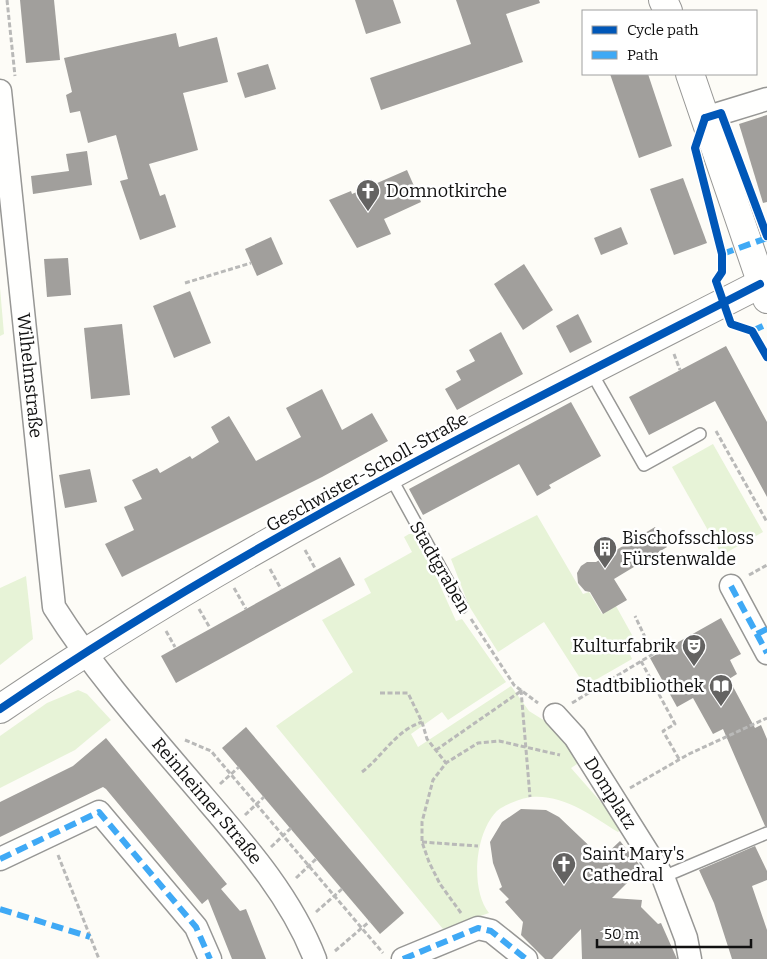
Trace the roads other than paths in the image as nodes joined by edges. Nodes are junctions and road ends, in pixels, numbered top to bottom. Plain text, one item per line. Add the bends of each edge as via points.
1 (690, 75) edge
2 (0, 91) edge
3 (767, 99) edge
4 (705, 118) junction
5 (764, 292) edge
6 (590, 369) junction
7 (700, 434) road end
8 (390, 476) junction
9 (731, 586) dead end
10 (462, 607) road end
11 (764, 639) edge
12 (83, 652) junction
13 (0, 709) edge
14 (555, 715) road end
15 (767, 833) edge
16 (0, 859) edge
17 (663, 878) junction
18 (323, 957) edge
19 (210, 959) edge
20 (403, 959) edge
21 (526, 959) edge
22 (690, 959) edge

1 - 4 street
2 - 12 street, Wilhelmstraße via 54,607
3 - 4 street
4 - 5 street
5 - 6 street, Geschwister-Scholl-Straße
6 - 7 lane via 644,465
6 - 8 street, Geschwister-Scholl-Straße
8 - 10 lane, Stadtgraben
8 - 12 street, Geschwister-Scholl-Straße via 198,582
9 - 11 street
12 - 13 street, Geschwister-Scholl-Straße
12 - 18 street, Reinheimer Straße via 259,861
14 - 17 street, Domplatz via 575,737
15 - 17 lane
16 - 19 street via 99,812 196,927
17 - 22 street, Domplatz via 686,938
20 - 21 street via 478,928 491,931

